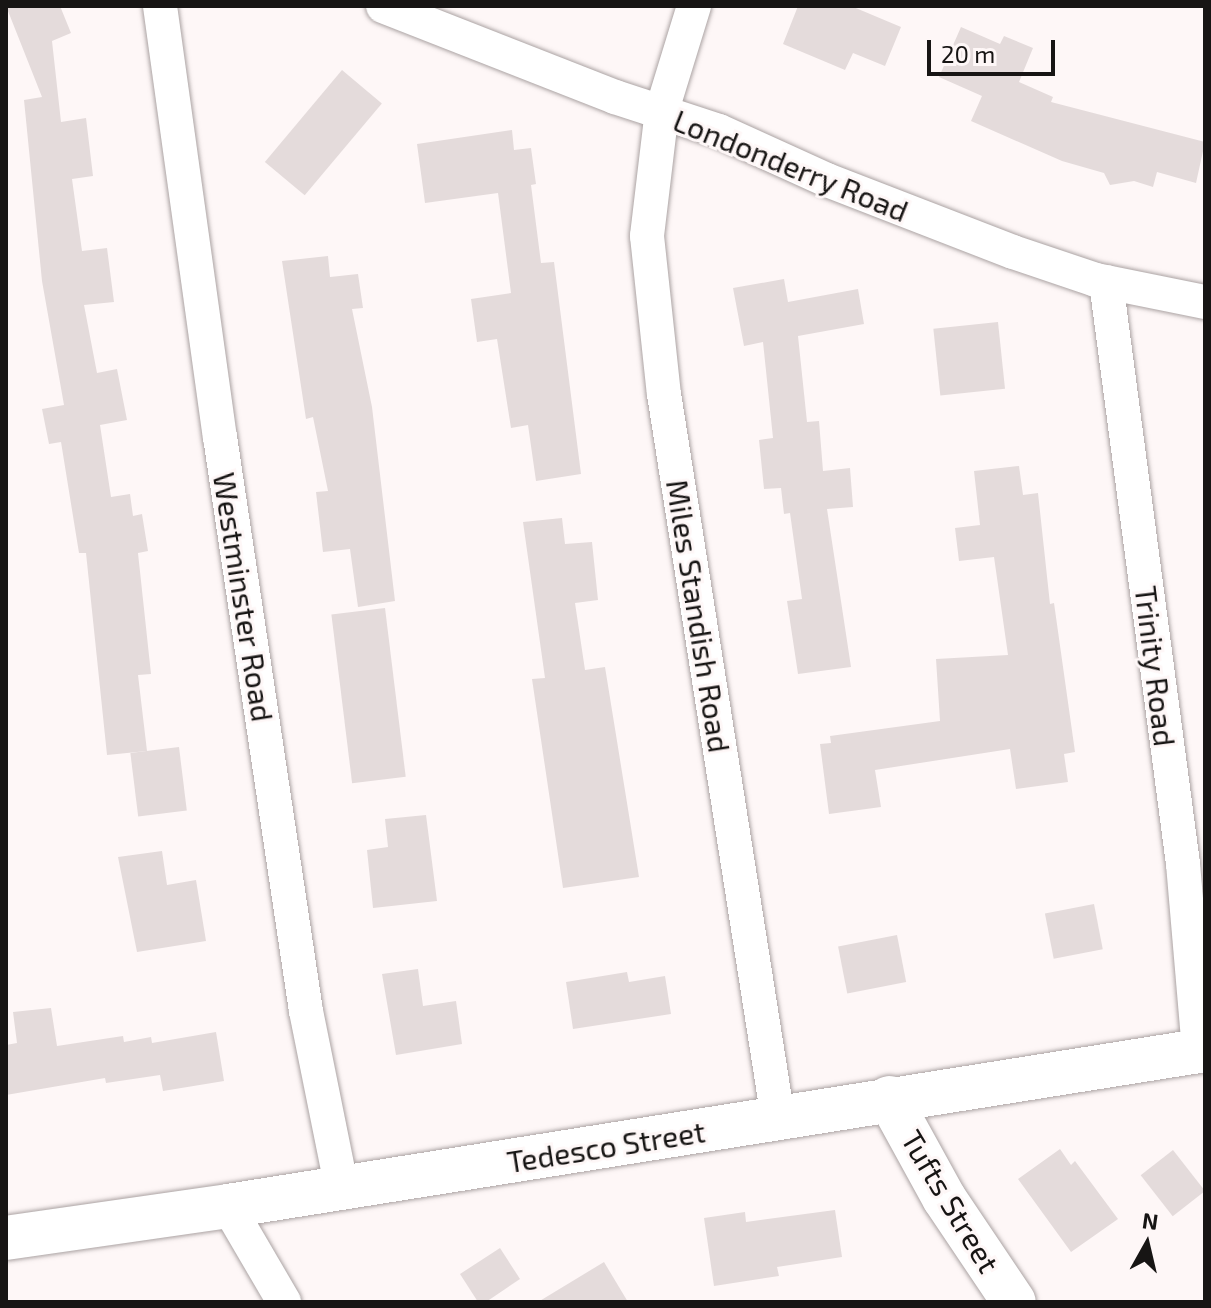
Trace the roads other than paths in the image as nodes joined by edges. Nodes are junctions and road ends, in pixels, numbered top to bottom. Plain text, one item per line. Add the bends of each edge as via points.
1 (160, 6) edge
2 (383, 6) edge
3 (694, 6) edge
4 (661, 113) junction
5 (1106, 282) junction
6 (1205, 302) edge
7 (1202, 1051) edge
8 (889, 1098) junction
9 (778, 1119) junction
10 (341, 1185) junction
11 (228, 1206) junction
12 (6, 1238) edge
13 (284, 1302) edge
14 (1014, 1302) edge

1 - 10 street, Westminster Road via 306,1011
2 - 4 street, Londonderry Road
3 - 4 street, Miles Standish Road
4 - 5 street, Londonderry Road via 719,131 827,180 1013,252
4 - 9 street, Miles Standish Road via 647,236 653,308
5 - 6 street, Londonderry Road
5 - 7 street, Trinity Road via 1183,864
7 - 8 main road, Tedesco Street
8 - 9 main road, Tedesco Street
8 - 14 main road, Tufts Street via 944,1198
9 - 10 main road, Tedesco Street
10 - 11 main road, Tedesco Street
11 - 12 main road, Tedesco Street
11 - 13 street

